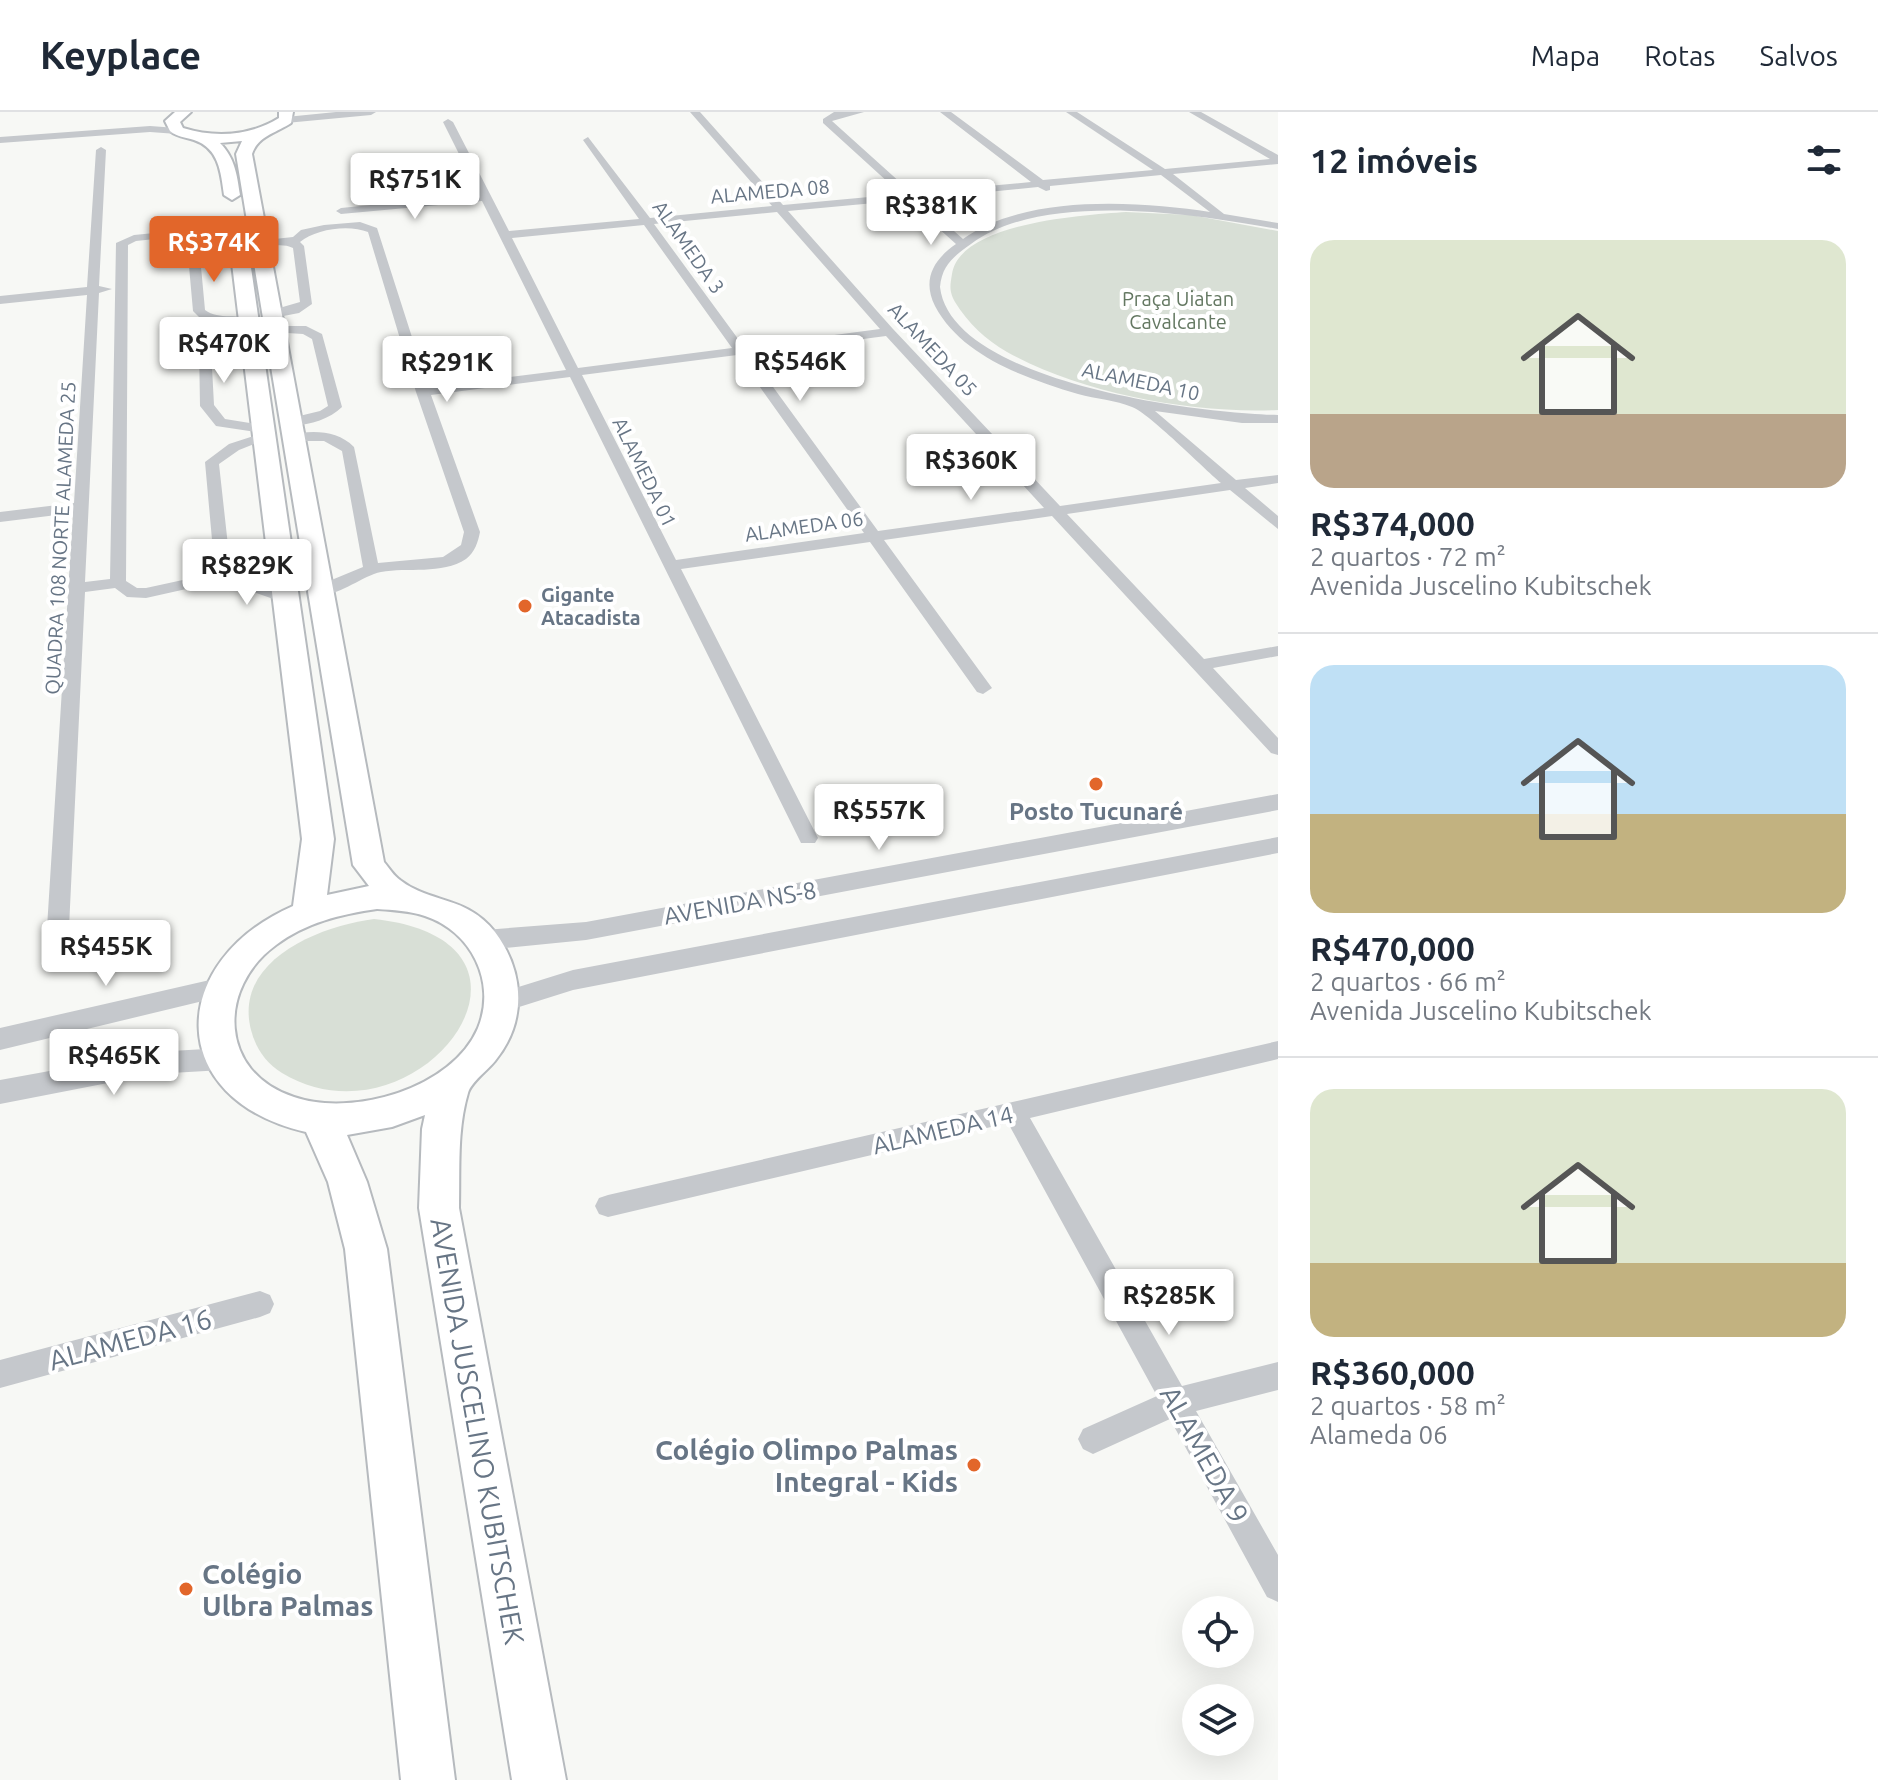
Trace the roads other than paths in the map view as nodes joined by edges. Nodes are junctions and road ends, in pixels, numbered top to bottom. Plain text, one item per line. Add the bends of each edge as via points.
1 (371, 112) edge
2 (695, 112) edge
3 (859, 112) edge
4 (945, 112) edge
5 (1071, 112) edge
6 (1194, 112) edge
7 (286, 116) edge
8 (179, 120) edge
9 (448, 122) dead end
10 (0, 132) edge
11 (260, 133) junction
12 (201, 137) junction
13 (0, 140) edge
14 (588, 140) dead end
15 (101, 150) dead end
16 (1278, 160) edge
17 (1162, 171) junction
18 (1040, 183) junction
19 (1051, 192) dead end
20 (909, 196) junction
21 (486, 197) junction
22 (1063, 201) dead end
23 (781, 208) junction
24 (1074, 210) junction
25 (341, 211) dead end
26 (1221, 215) junction
27 (646, 221) junction
28 (1278, 226) edge
29 (505, 235) junction
30 (245, 238) junction
31 (288, 241) junction
32 (960, 242) junction
33 (121, 288) junction
34 (94, 290) junction
35 (0, 300) edge
36 (274, 322) junction
37 (249, 326) junction
38 (889, 332) junction
39 (739, 351) junction
40 (574, 370) junction
41 (423, 392) junction
42 (1139, 405) junction
43 (1278, 419) edge
44 (293, 430) junction
45 (264, 433) junction
46 (1278, 479) edge
47 (1233, 484) junction
48 (82, 507) junction
49 (1058, 510) junction
50 (0, 517) edge
51 (1278, 524) edge
52 (872, 537) junction
53 (669, 566) junction
54 (371, 569) junction
55 (223, 576) junction
56 (118, 583) junction
57 (77, 588) junction
58 (323, 590) junction
59 (285, 598) junction
60 (1278, 651) edge
61 (1200, 665) junction
62 (983, 688) dead end
63 (1278, 749) edge
64 (1278, 802) edge
65 (808, 838) dead end
66 (1278, 845) edge
67 (410, 900) junction
68 (309, 910) junction
69 (58, 928) dead end
70 (484, 940) junction
71 (223, 987) junction
72 (503, 1002) junction
73 (0, 1039) edge
74 (1278, 1050) edge
75 (223, 1059) junction
76 (452, 1082) junction
77 (0, 1092) edge
78 (1015, 1113) junction
79 (318, 1118) junction
80 (608, 1206) dead end
81 (260, 1304) dead end
82 (0, 1374) edge
83 (1278, 1376) edge
84 (1176, 1402) junction
85 (1093, 1439) dead end
86 (1278, 1586) edge
87 (428, 1780) edge
88 (539, 1780) edge

1 - 7 street
2 - 23 street, ALAMEDA 05
3 - 20 street via 826,121
4 - 18 street
5 - 17 street
6 - 16 street
7 - 11 main road
8 - 10 street
8 - 12 main road
8 - 13 street via 150,129
9 - 21 street, ALAMEDA 01
11 - 12 main road
11 - 30 main road via 244,154
12 - 30 main road via 226,157
14 - 27 street, ALAMEDA 3
15 - 34 street, QUADRA 108 NORTE ALAMEDA 25
16 - 17 street, ALAMEDA 08
17 - 18 street, ALAMEDA 08
17 - 26 street
18 - 19 street
18 - 20 street, ALAMEDA 08
20 - 23 street, ALAMEDA 08
20 - 32 street
21 - 25 street
21 - 29 street, ALAMEDA 01
22 - 24 street
23 - 27 street, ALAMEDA 08
23 - 38 street, ALAMEDA 05
24 - 26 street, ALAMEDA 10 via 1170,209
24 - 32 street, ALAMEDA 10 via 1029,216
26 - 28 street, ALAMEDA 10
27 - 29 street, ALAMEDA 08
27 - 39 street, ALAMEDA 3
29 - 40 street, ALAMEDA 01
30 - 31 street
30 - 33 street via 125,241
30 - 36 main road
30 - 37 main road
30 - 37 street via 194,255 199,311 207,318
31 - 36 street via 298,246 306,304
31 - 41 street via 324,228 360,225 373,230
32 - 42 street, ALAMEDA 10 via 939,265 934,291 949,320 984,349 1039,377
33 - 34 street
33 - 56 street
34 - 35 street
34 - 48 street, QUADRA 108 NORTE ALAMEDA 25
36 - 44 main road
36 - 44 street via 318,337 335,407
37 - 45 main road
37 - 45 street via 205,347 207,406 221,423
38 - 39 street
38 - 49 street, ALAMEDA 05
39 - 40 street
39 - 52 street, ALAMEDA 3
40 - 41 street
40 - 53 street, ALAMEDA 01
41 - 54 street via 472,544 467,553 446,560
42 - 43 street, ALAMEDA 10
42 - 47 street
44 - 54 street via 330,437 349,450
44 - 58 main road
45 - 55 street via 212,462
45 - 59 main road
46 - 47 street, ALAMEDA 06
47 - 49 street, ALAMEDA 06
47 - 51 street
48 - 50 street
48 - 57 street, QUADRA 108 NORTE ALAMEDA 25
49 - 52 street, ALAMEDA 06
49 - 61 street, ALAMEDA 05
52 - 53 street, ALAMEDA 06
52 - 62 street, ALAMEDA 3
53 - 65 street, ALAMEDA 01
54 - 58 street
55 - 56 street via 146,593 133,593
55 - 59 street
56 - 57 street
57 - 69 street, QUADRA 108 NORTE ALAMEDA 25
58 - 67 main road via 369,865 388,888
59 - 68 main road via 318,839
60 - 61 street
61 - 63 street, ALAMEDA 05
64 - 70 street, AVENIDA NS-8 via 586,931
66 - 72 street, AVENIDA NS-8 via 573,980
67 - 68 main road via 377,897
67 - 70 main road via 452,914
68 - 71 main road via 253,947
70 - 72 main road via 500,969
71 - 73 street
71 - 75 main road via 216,1011
72 - 76 main road via 488,1044
74 - 78 street, ALAMEDA 14
75 - 77 street via 154,1063
75 - 79 main road via 244,1087 277,1107
76 - 79 main road via 412,1105 365,1117
76 - 88 main road, AVENIDA JUSCELINO KUBITSCHEK via 441,1129 439,1208
78 - 80 street, ALAMEDA 14
78 - 84 street, ALAMEDA 9
79 - 87 main road via 353,1190 366,1249
81 - 82 street, ALAMEDA 16
83 - 84 street
84 - 85 street
84 - 86 street, ALAMEDA 9

